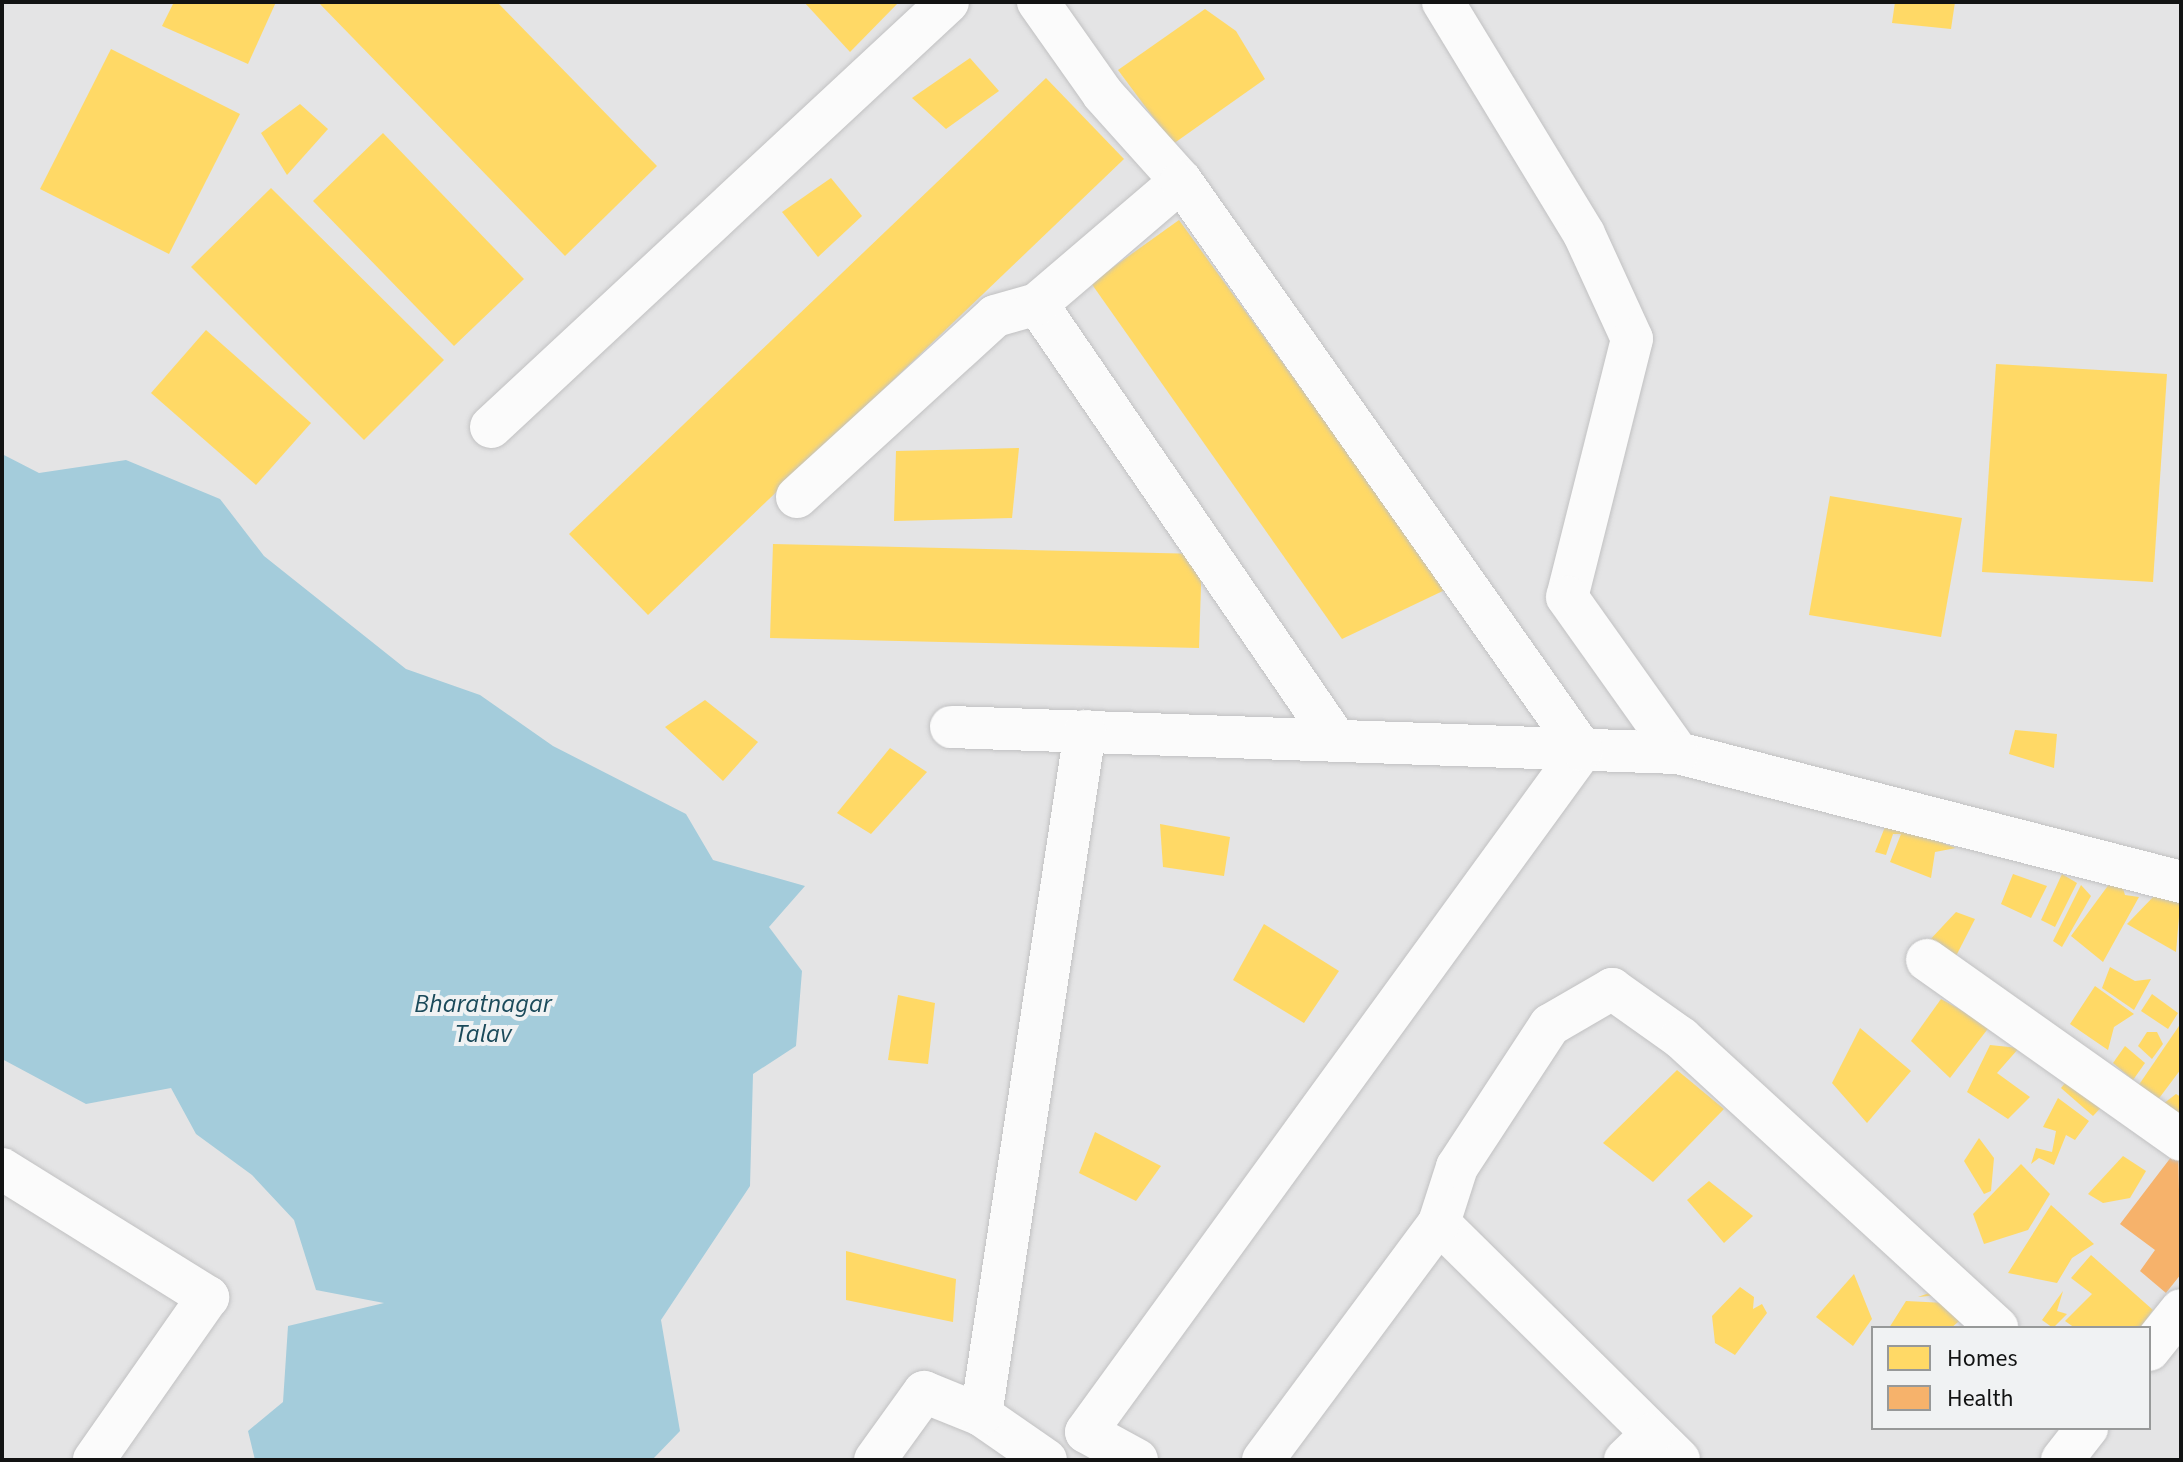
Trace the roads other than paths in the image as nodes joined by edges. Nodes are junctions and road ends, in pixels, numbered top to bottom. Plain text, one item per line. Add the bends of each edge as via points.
1 (948, 2) edge
2 (1038, 2) edge
3 (1443, 2) edge
4 (1181, 181) junction
5 (1037, 304) junction
6 (491, 427) dead end
7 (797, 497) dead end
8 (951, 727) dead end
9 (1085, 731) junction
10 (1336, 740) junction
11 (1582, 750) junction
12 (1678, 753) junction
13 (2181, 882) edge
14 (1927, 960) dead end
15 (2181, 1140) edge
16 (2, 1169) edge
17 (1439, 1223) junction
18 (2181, 1310) edge
19 (1995, 1326) edge
20 (2151, 1348) edge
21 (981, 1415) junction
22 (2085, 1430) edge
23 (1652, 1451) edge
24 (94, 1460) edge
25 (875, 1460) edge
26 (1046, 1460) edge
27 (1137, 1460) edge
28 (1263, 1460) edge
29 (2062, 1460) edge

1 - 6 street
2 - 4 street via 1103,94
3 - 12 street via 1584,234 1632,339 1567,597
4 - 5 street
4 - 11 street
5 - 7 street via 995,316
5 - 10 street
8 - 9 street
9 - 10 street
9 - 21 street
10 - 11 street
11 - 12 street
11 - 27 street via 1086,1432
12 - 13 street
14 - 15 street
16 - 24 street via 208,1297
17 - 19 street via 1457,1167 1550,1025 1612,989 1681,1038
17 - 23 street
17 - 28 street
18 - 20 street
21 - 25 street via 924,1392
21 - 26 street
22 - 29 street

